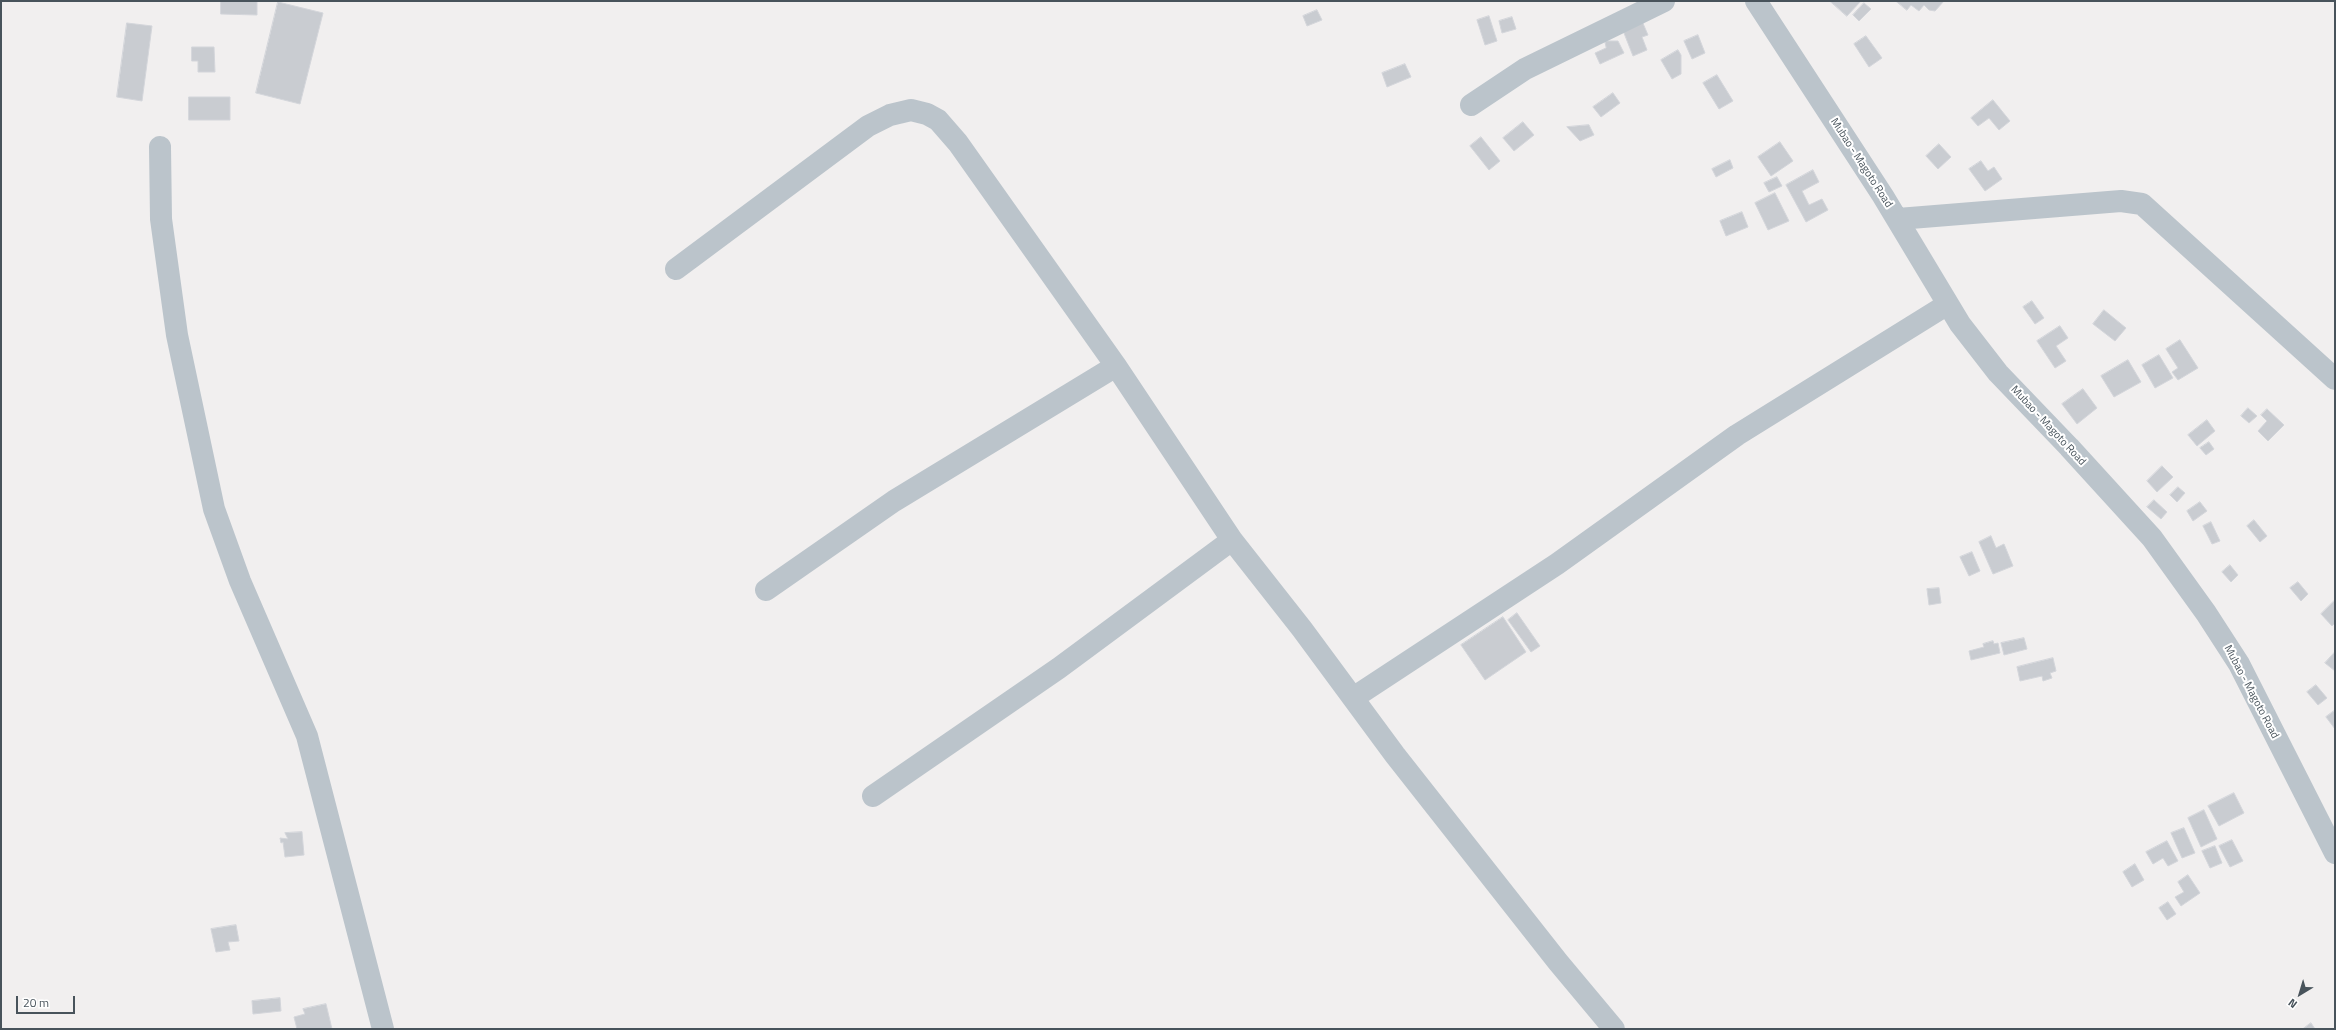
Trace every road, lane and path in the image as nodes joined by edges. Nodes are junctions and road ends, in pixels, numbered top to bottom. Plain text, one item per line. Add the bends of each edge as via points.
1 (1664, 1) edge
2 (1756, 1) edge
3 (1471, 105) dead end
4 (160, 147) dead end
5 (1898, 219) junction
6 (676, 269) dead end
7 (1948, 304) junction
8 (1116, 366) junction
9 (2335, 379) edge
10 (1232, 540) junction
11 (766, 590) dead end
12 (1353, 698) junction
13 (873, 796) dead end
14 (2335, 853) edge
15 (383, 1029) edge
16 (1614, 1029) edge

1 - 3 street via 1525,70
2 - 5 street, Mubao - Magoto Road
4 - 15 street via 161,219 176,335 214,509 240,581 307,736
5 - 7 street, Mubao - Magoto Road
5 - 9 street via 2121,201 2142,204
6 - 8 street via 868,126 890,115 916,111 938,120 958,143
7 - 12 street via 1737,435 1557,564
7 - 14 street, Mubao - Magoto Road via 1960,324 1998,373 2152,538 2193,594 2239,664
8 - 10 street
8 - 11 street via 894,501
10 - 12 street
10 - 13 street via 1059,668
12 - 16 street via 1479,862

